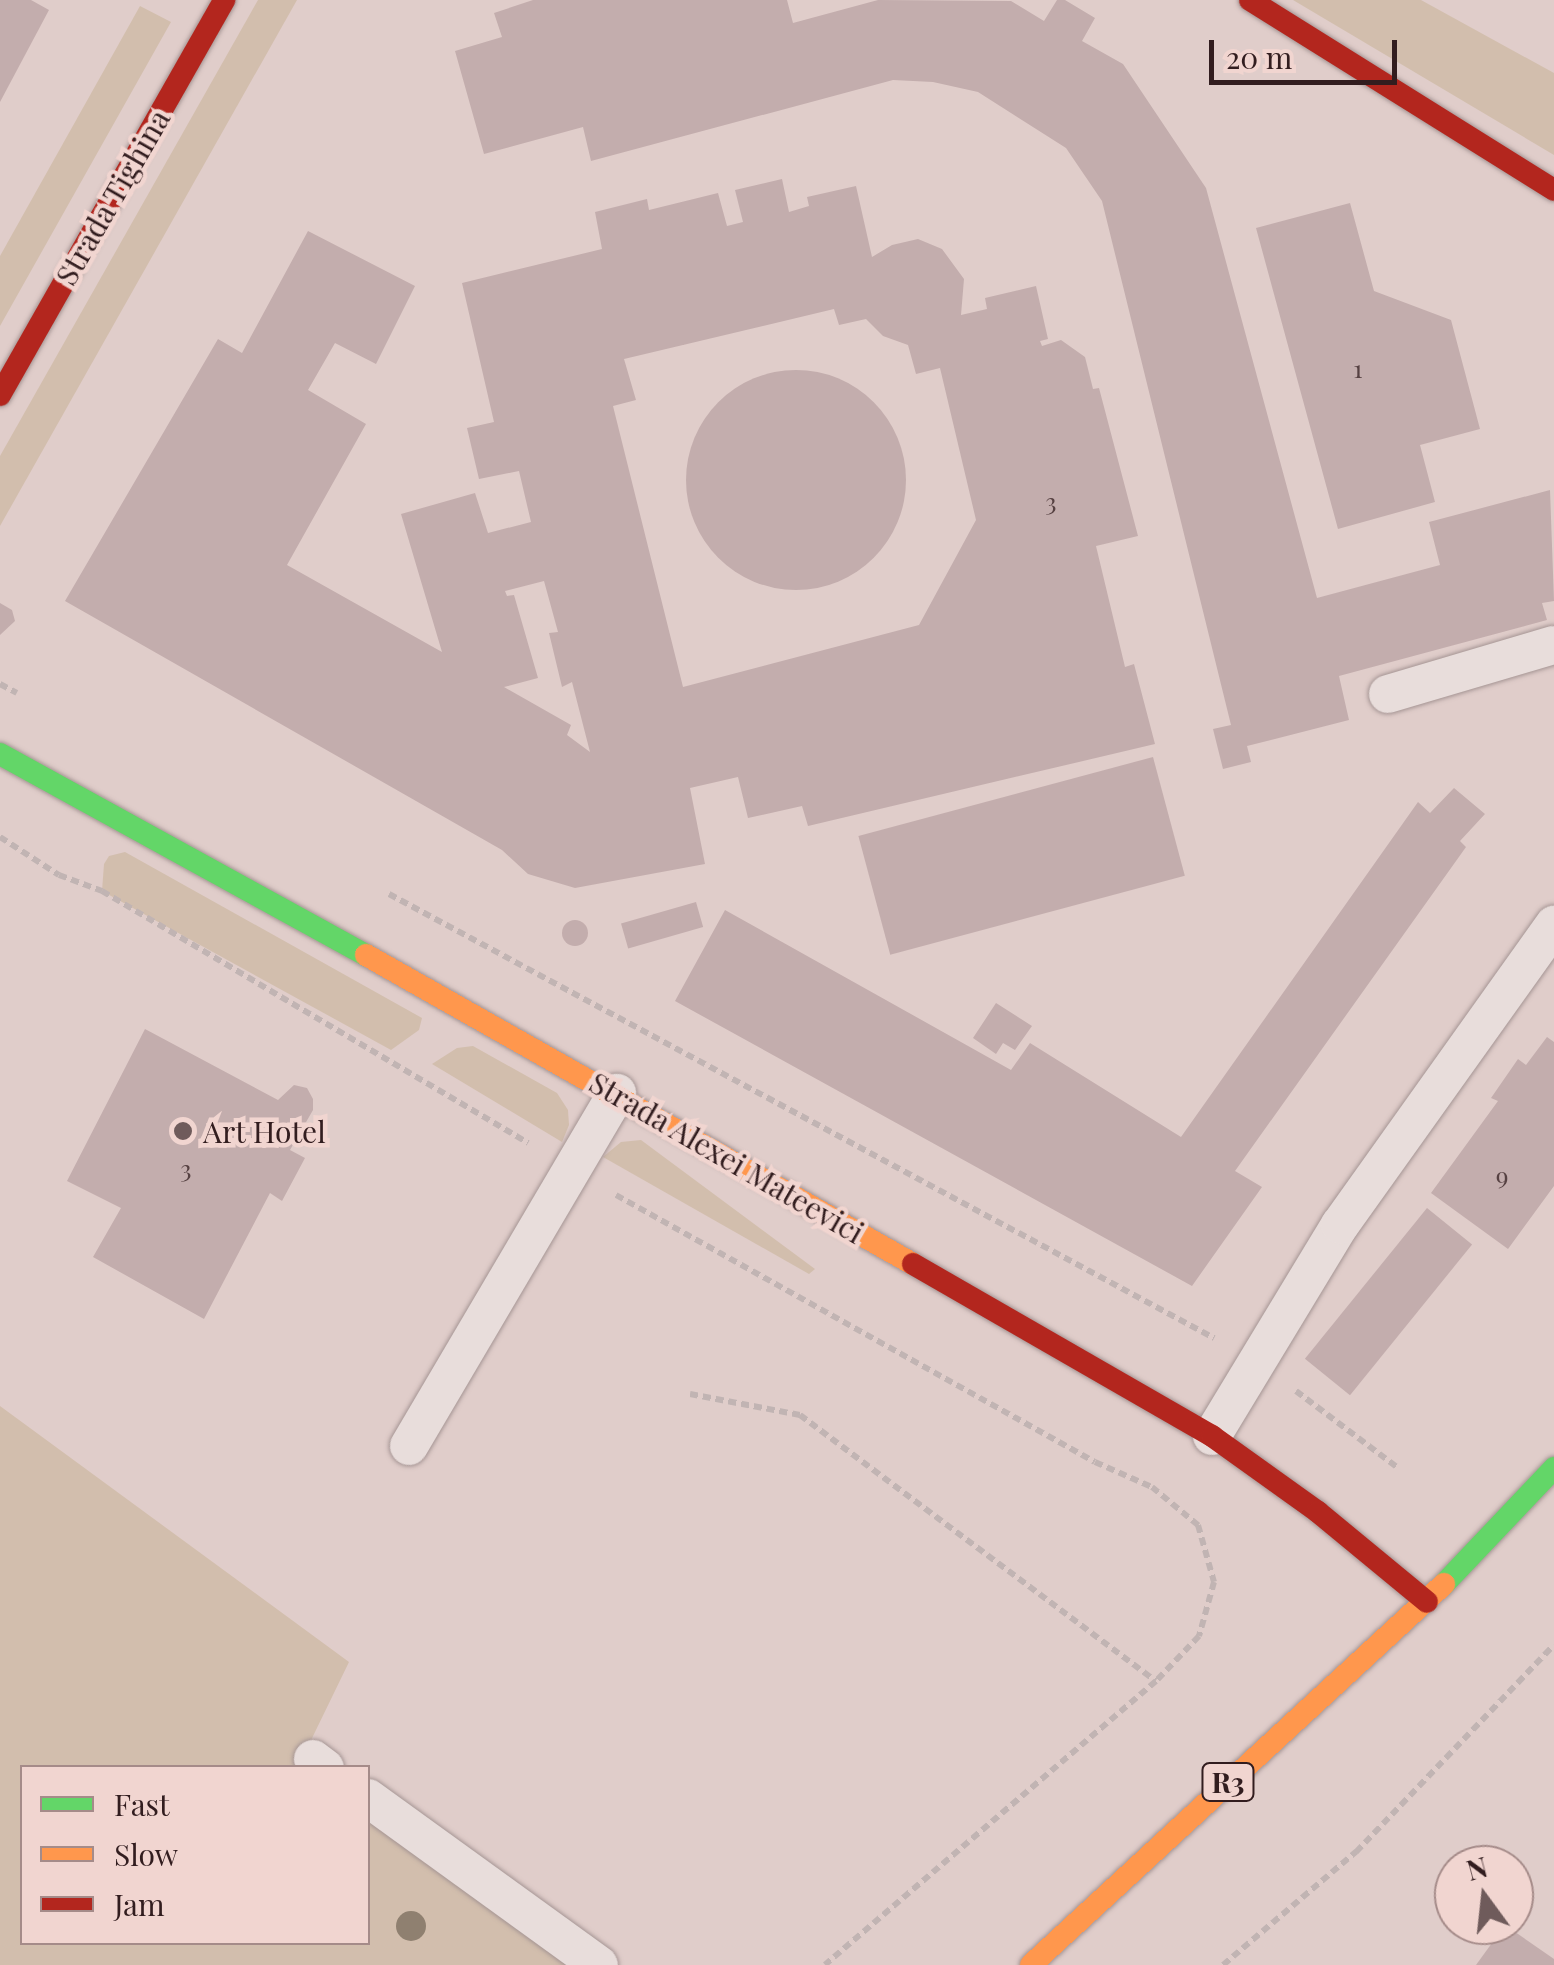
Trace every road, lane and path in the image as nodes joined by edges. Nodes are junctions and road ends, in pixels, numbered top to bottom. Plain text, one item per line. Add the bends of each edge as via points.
1 (224, 0) edge
2 (1250, 0) edge
3 (1554, 190) edge
4 (0, 394) edge
5 (1553, 644) edge
6 (0, 684) edge
7 (1388, 694) dead end
8 (35, 703) dead end
9 (0, 754) edge
10 (0, 837) edge
11 (384, 891) dead end
12 (1554, 924) edge
13 (617, 1093) junction
14 (572, 1170) junction
15 (1187, 1323) dead end
16 (1281, 1380) dead end
17 (690, 1394) dead end
18 (1212, 1436) junction
19 (409, 1446) dead end
20 (1397, 1466) dead end
21 (1554, 1468) edge
22 (1428, 1602) junction
23 (1554, 1645) edge
24 (1156, 1681) junction
25 (370, 1799) edge
26 (599, 1965) edge
27 (825, 1965) edge
28 (1032, 1965) edge
29 (1223, 1965) edge

1 - 4 main road, Strada Tighina
2 - 3 main road
5 - 7 lane
6 - 8 path
9 - 13 main road, Strada Alexei Mateevici
10 - 14 path via 60,875 102,890
11 - 15 path
12 - 18 lane via 1340,1225
13 - 14 lane
13 - 18 main road, Strada Alexei Mateevici
14 - 19 lane
14 - 24 path via 1095,1462 1152,1487 1198,1526 1214,1582 1199,1636
16 - 20 path
17 - 24 path via 800,1415
18 - 22 main road, Strada Alexei Mateevici
21 - 22 main road, R3
22 - 28 main road, R3
23 - 29 path via 1356,1852
24 - 27 path
25 - 26 lane

